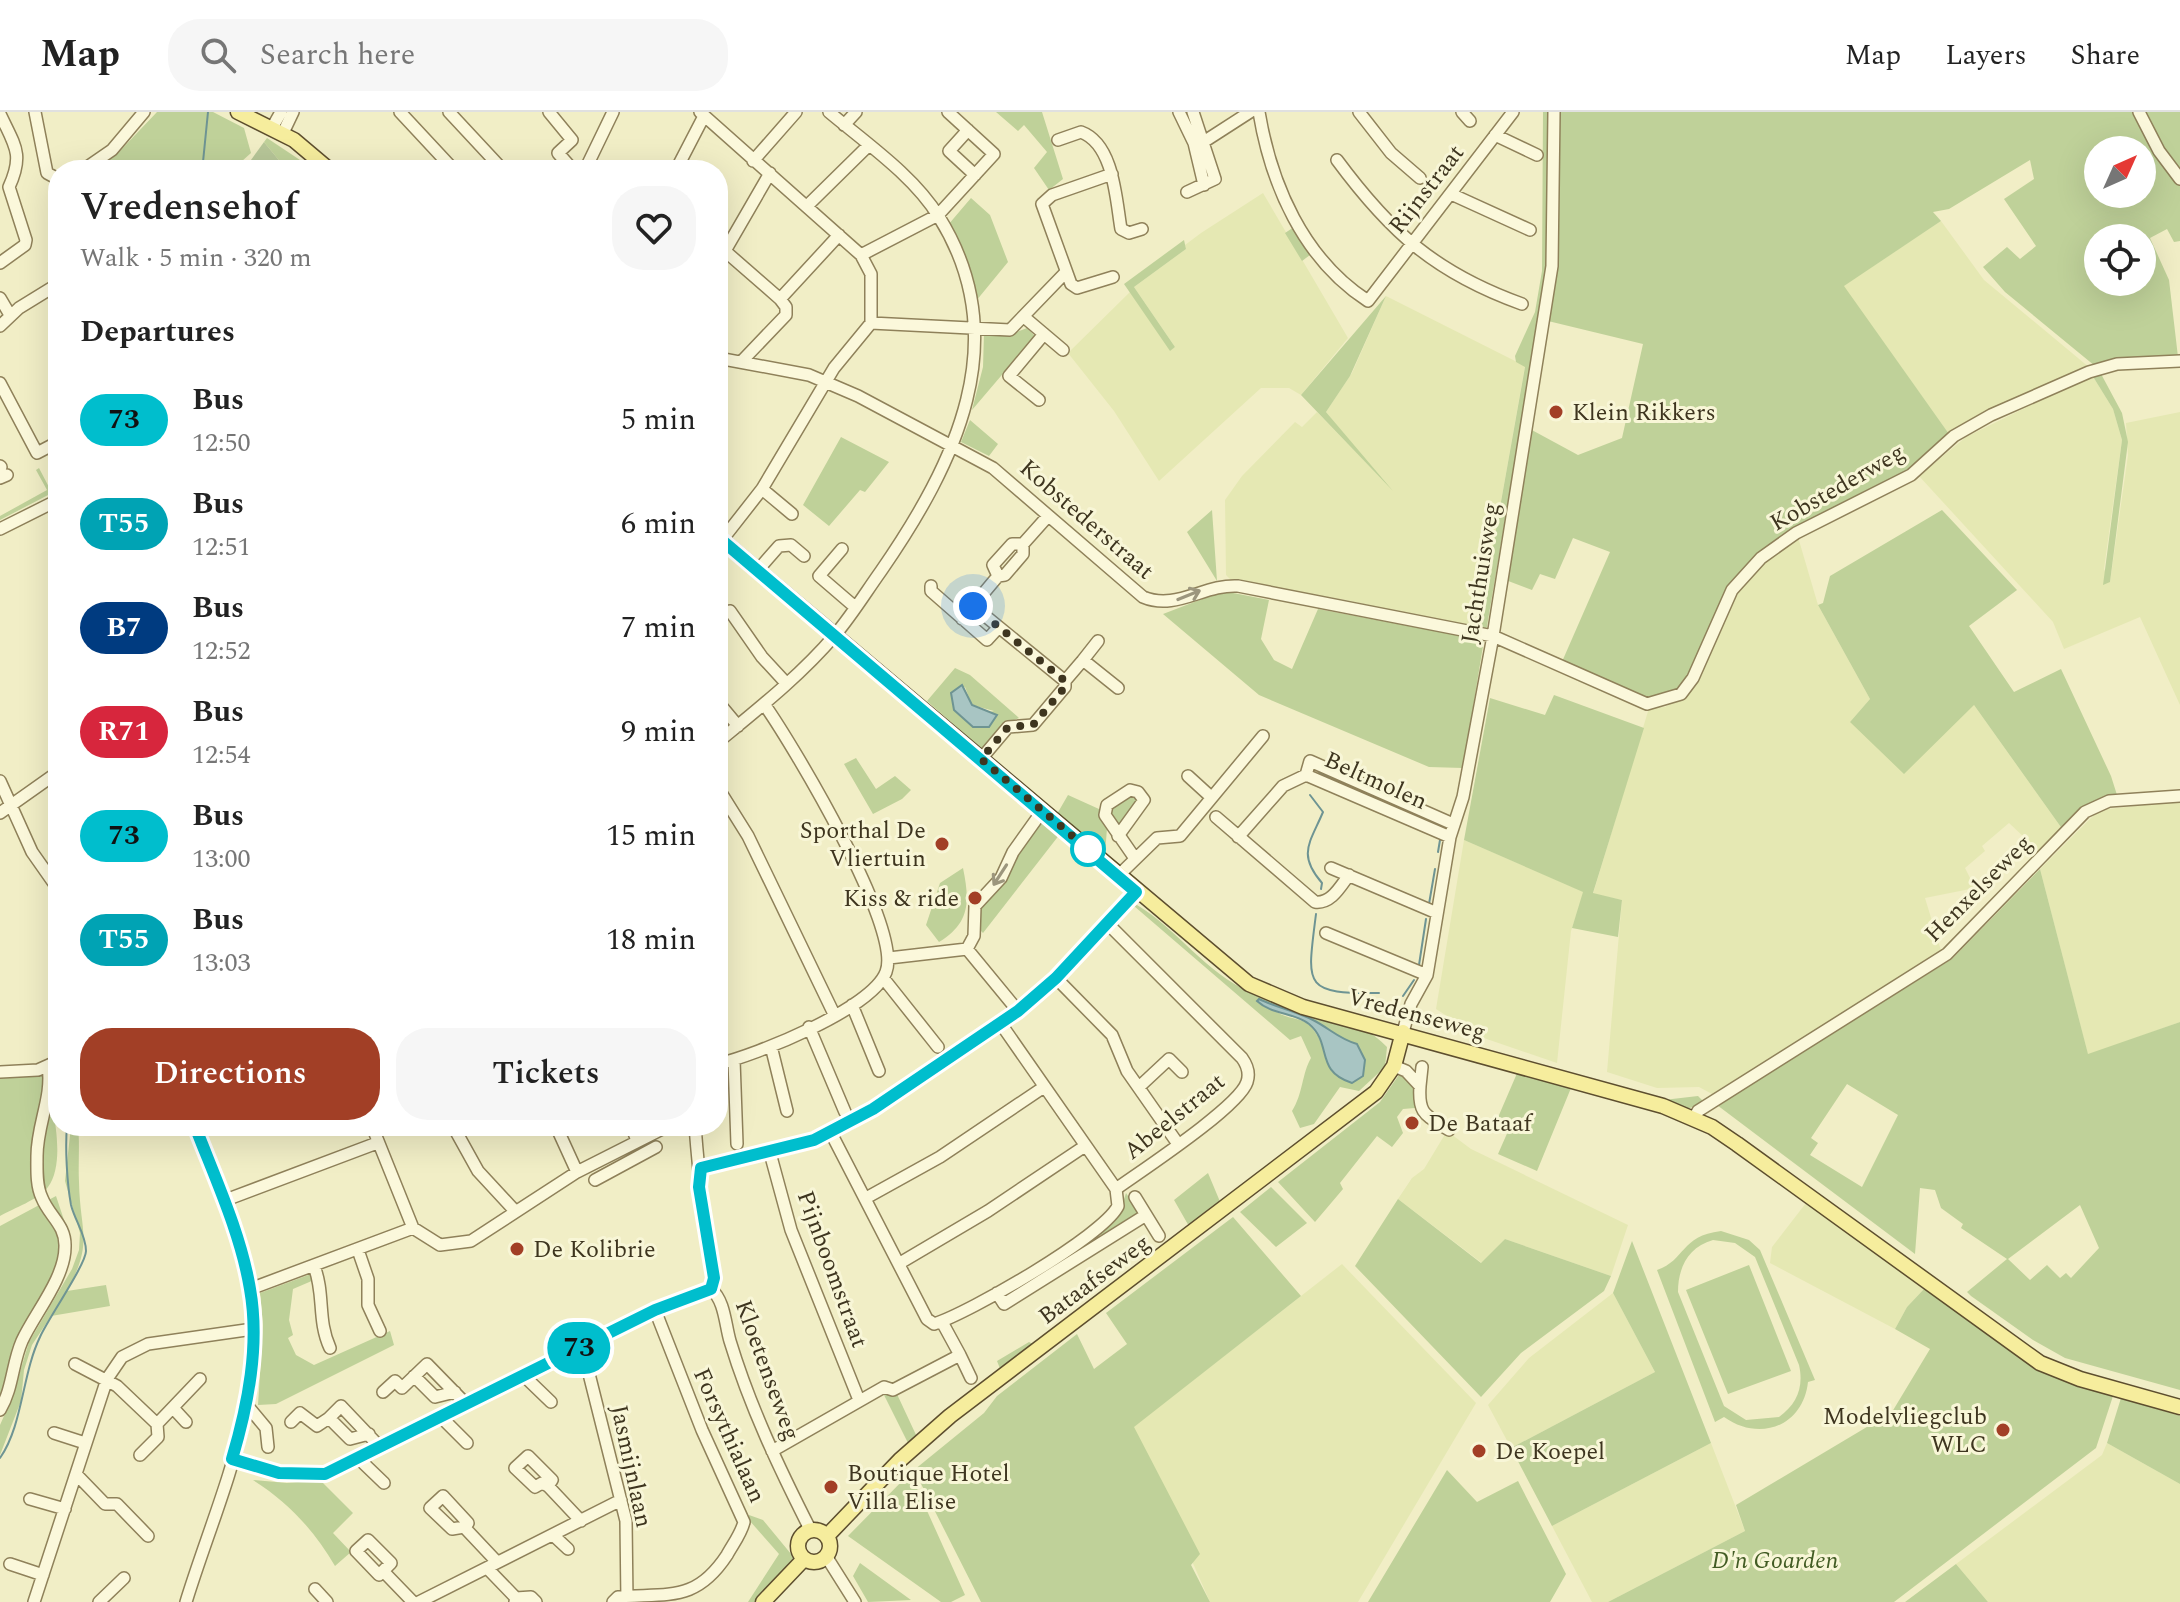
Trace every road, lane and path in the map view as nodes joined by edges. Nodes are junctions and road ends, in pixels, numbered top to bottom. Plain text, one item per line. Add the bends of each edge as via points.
1 (35, 112) edge
2 (144, 112) edge
3 (238, 112) edge
4 (258, 112) edge
5 (400, 112) edge
6 (449, 112) edge
7 (549, 112) edge
8 (613, 112) edge
9 (796, 112) edge
10 (829, 112) edge
11 (856, 112) edge
12 (948, 112) edge
13 (1179, 112) edge
14 (1193, 112) edge
15 (1250, 112) edge
16 (1259, 112) edge
17 (1359, 112) edge
18 (1513, 112) edge
19 (1554, 112) edge
20 (2139, 112) edge
21 (0, 114) edge
22 (702, 114) edge
23 (282, 122) edge
24 (844, 125) junction
25 (968, 130) junction
26 (1495, 135) junction
27 (1058, 140) dead end
28 (1205, 141) junction
29 (868, 146) junction
30 (1537, 155) dead end
31 (98, 160) edge
32 (319, 160) edge
33 (445, 160) edge
34 (494, 160) edge
35 (564, 160) edge
36 (590, 160) edge
37 (681, 160) edge
38 (1337, 160) dead end
39 (753, 161) junction
40 (770, 173) junction
41 (0, 174) edge
42 (48, 174) edge
43 (1112, 174) junction
44 (975, 175) junction
45 (1420, 178) dead end
46 (2180, 179) edge
47 (1204, 185) junction
48 (9, 187) junction
49 (1187, 192) dead end
50 (1451, 194) junction
51 (807, 206) junction
52 (938, 215) junction
53 (1142, 229) dead end
54 (1530, 230) dead end
55 (839, 235) junction
56 (1411, 245) junction
57 (728, 246) edge
58 (728, 254) edge
59 (861, 255) junction
60 (0, 263) edge
61 (1065, 273) junction
62 (1113, 277) dead end
63 (48, 290) edge
64 (0, 298) edge
65 (780, 299) junction
66 (1522, 304) dead end
67 (10, 315) junction
68 (1024, 317) junction
69 (871, 323) junction
70 (0, 326) edge
71 (976, 329) junction
72 (1044, 334) junction
73 (1063, 350) dead end
74 (728, 360) edge
75 (2180, 361) edge
76 (741, 362) junction
77 (825, 382) junction
78 (0, 383) edge
79 (1039, 400) dead end
80 (952, 445) junction
81 (48, 450) edge
82 (762, 489) junction
83 (48, 505) edge
84 (792, 514) dead end
85 (1048, 516) junction
86 (0, 529) edge
87 (728, 529) edge
88 (728, 545) edge
89 (842, 549) dead end
90 (804, 556) dead end
91 (758, 570) junction
92 (931, 586) dead end
93 (973, 606) junction
94 (855, 607) junction
95 (730, 611) dead end
96 (962, 619) junction
97 (998, 628) junction
98 (835, 635) junction
99 (1493, 636) junction
100 (1098, 641) dead end
101 (1083, 660) junction
102 (1065, 681) junction
103 (786, 683) junction
104 (1118, 688) dead end
105 (764, 704) junction
106 (728, 714) edge
107 (738, 726) junction
108 (728, 734) edge
109 (1263, 736) dead end
110 (981, 759) junction
111 (1306, 775) junction
112 (1188, 776) dead end
113 (48, 779) edge
114 (0, 781) edge
115 (2180, 796) edge
116 (1211, 797) junction
117 (728, 804) edge
118 (5, 810) edge
119 (1043, 810) junction
120 (1216, 817) dead end
121 (1453, 824) junction
122 (1118, 836) dead end
123 (1238, 837) junction
124 (1450, 837) junction
125 (1134, 857) junction
126 (1331, 868) dead end
127 (48, 875) edge
128 (1119, 875) junction
129 (1349, 875) junction
130 (1136, 892) junction
131 (1437, 913) junction
132 (1108, 924) junction
133 (1326, 933) dead end
134 (967, 949) junction
135 (889, 958) junction
136 (1427, 975) junction
137 (1056, 978) junction
138 (884, 979) junction
139 (852, 1005) junction
140 (1018, 1011) junction
141 (834, 1014) junction
142 (1001, 1024) junction
143 (809, 1027) junction
144 (1403, 1032) junction
145 (771, 1046) junction
146 (938, 1047) dead end
147 (734, 1060) junction
148 (728, 1062) edge
149 (48, 1064) edge
150 (1394, 1066) junction
151 (1422, 1067) dead end
152 (879, 1071) dead end
153 (0, 1072) edge
154 (1182, 1072) dead end
155 (1420, 1086) junction
156 (1044, 1087) junction
157 (1139, 1087) junction
158 (48, 1096) edge
159 (787, 1111) dead end
160 (845, 1112) dead end
161 (1694, 1118) junction
162 (1449, 1130) dead end
163 (831, 1133) junction
164 (199, 1136) edge
165 (375, 1136) edge
166 (459, 1136) edge
167 (561, 1136) edge
168 (635, 1136) edge
169 (646, 1136) edge
170 (696, 1136) edge
171 (637, 1140) junction
172 (377, 1143) junction
173 (737, 1144) dead end
174 (1178, 1144) junction
175 (1085, 1146) junction
176 (656, 1147) dead end
177 (770, 1153) junction
178 (701, 1168) junction
179 (577, 1172) junction
180 (595, 1180) dead end
181 (1116, 1189) junction
182 (1135, 1197) dead end
183 (866, 1198) junction
184 (223, 1201) junction
185 (515, 1211) junction
186 (1146, 1215) junction
187 (413, 1228) junction
188 (1089, 1235) junction
189 (1159, 1236) dead end
190 (1096, 1246) junction
191 (358, 1250) junction
192 (900, 1263) junction
193 (314, 1266) junction
194 (250, 1289) junction
195 (711, 1289) junction
196 (997, 1293) junction
197 (655, 1310) junction
198 (942, 1322) junction
199 (253, 1329) junction
200 (380, 1331) dead end
201 (582, 1346) junction
202 (330, 1348) dead end
203 (960, 1355) junction
204 (75, 1364) dead end
205 (523, 1375) junction
206 (414, 1376) junction
207 (971, 1378) dead end
208 (107, 1379) junction
209 (200, 1379) dead end
210 (383, 1392) dead end
211 (455, 1392) junction
212 (859, 1400) junction
213 (551, 1402) dead end
214 (246, 1404) junction
215 (466, 1404) junction
216 (2180, 1407) edge
217 (174, 1409) junction
218 (0, 1410) edge
219 (441, 1417) junction
220 (186, 1422) dead end
221 (291, 1422) dead end
222 (157, 1424) junction
223 (54, 1433) dead end
224 (85, 1443) junction
225 (467, 1443) dead end
226 (268, 1447) dead end
227 (380, 1447) junction
228 (772, 1451) junction
229 (140, 1455) dead end
230 (358, 1458) junction
231 (232, 1459) junction
232 (76, 1474) junction
233 (384, 1483) dead end
234 (548, 1486) dead end
235 (30, 1499) dead end
236 (621, 1500) junction
237 (65, 1509) junction
238 (581, 1521) junction
239 (464, 1527) dead end
240 (811, 1531) junction
241 (553, 1535) junction
242 (148, 1536) dead end
243 (827, 1536) junction
244 (568, 1549) dead end
245 (826, 1556) junction
246 (804, 1559) junction
247 (10, 1564) dead end
248 (492, 1565) junction
249 (383, 1571) dead end
250 (43, 1575) junction
251 (124, 1578) dead end
252 (315, 1589) dead end
253 (627, 1599) edge
254 (37, 1600) edge
255 (515, 1600) edge
256 (99, 1602) edge
257 (186, 1602) edge
258 (327, 1602) edge
259 (413, 1602) edge
260 (419, 1602) edge
261 (536, 1602) edge
262 (613, 1602) edge
263 (763, 1602) edge
264 (855, 1602) edge

1 - 42 street
2 - 31 street
3 - 23 main road
4 - 23 main road
5 - 33 street
6 - 34 street
7 - 35 street via 572,140 558,153
8 - 36 street
9 - 39 street
10 - 24 street
11 - 24 street
12 - 25 street
13 - 47 street via 1194,143
14 - 28 street
15 - 28 street
16 - 56 street, Rijnstraat via 1279,193 1312,246 1356,291 1368,301
17 - 45 street via 1391,153
18 - 26 street, Rijnstraat
19 - 99 street, Jachthuisweg via 1552,266
20 - 46 street
21 - 48 street via 18,153 19,165
22 - 37 street
22 - 39 street
23 - 32 main road
24 - 29 street
25 - 44 street via 994,154
25 - 44 street via 949,151
26 - 30 street
26 - 50 street, Rijnstraat
27 - 43 street via 1085,133
28 - 47 street via 1215,179
29 - 51 street
29 - 52 street
38 - 56 street
39 - 40 street
40 - 51 street
40 - 57 street
41 - 48 street
43 - 53 street via 1121,229
43 - 61 street via 1052,195 1042,204
44 - 52 street
47 - 49 street
48 - 60 street via 26,240
50 - 54 street
50 - 56 street, Rijnstraat
51 - 55 street
52 - 59 street
52 - 71 street via 966,277
55 - 59 street
55 - 65 street
56 - 66 street via 1444,269
58 - 65 street
59 - 69 street via 871,274
61 - 62 street via 1077,288
61 - 68 street
63 - 67 street
64 - 67 street
65 - 76 street via 786,315
67 - 70 street
68 - 71 street via 1010,330
68 - 72 street
69 - 71 street
69 - 77 street
71 - 80 street via 972,385
72 - 73 street
72 - 79 street via 1009,376
74 - 76 street, Kobstederstraat
75 - 99 street, Kobstederweg via 2117,364 2089,372 1991,415 1954,436 1911,475 1796,533 1743,575 1720,612 1693,678 1681,694 1668,700 1634,700
76 - 77 street, Kobstederstraat
77 - 80 street, Kobstederstraat
77 - 82 street
78 - 81 street via 39,457
80 - 85 street, Kobstederstraat via 993,468
80 - 94 street via 902,540
82 - 84 street
82 - 87 street
83 - 86 street
85 - 93 street via 1023,544 1023,554
85 -> 99 street, Kobstederstraat via 1143,597 1157,603 1221,585
88 - 91 main road, Vredenseweg
89 - 94 street via 819,576
90 - 91 street via 791,545 779,546
91 - 98 main road, Vredenseweg
92 - 96 street
93 - 96 street
93 - 97 street
94 - 98 street
95 - 103 street
96 - 97 street via 987,640
97 - 102 street
98 - 103 street
98 - 110 main road, Vredenseweg
99 - 121 street, Jachthuisweg via 1463,797
100 - 101 street
101 - 102 street
101 - 104 street
102 - 110 street via 1064,691 1033,725 1008,727
103 - 105 street
105 - 107 street
105 - 135 street via 819,794 873,905
106 - 107 street
107 - 108 street
109 - 116 street
110 - 119 main road, Vredenseweg
111 - 121 street, Beltmolen via 1310,761
111 - 123 street via 1283,786
111 - 124 street, Beltmolen
112 - 116 street
113 - 118 street
114 - 118 street
115 - 161 street, Henxelseweg via 2109,801 2085,812 1947,954 1780,1057
116 - 125 street via 1180,836 1157,838
117 - 141 street
118 - 127 street
119 - 128 main road, Vredenseweg
119 -> 134 street via 1001,878 975,906 974,936
120 - 123 street
121 - 124 street, Jachthuisweg
122 - 125 street
123 - 129 street via 1315,902 1331,898
124 - 131 street, Jachthuisweg
125 - 128 street
126 - 129 street
128 - 130 main road, Vredenseweg
129 - 131 street
130 - 132 street
130 - 144 main road, Vredenseweg via 1249,984 1303,1007
131 - 136 street, Jachthuisweg
132 - 137 street
132 - 174 street, Abeelstraat via 1247,1065 1243,1090
133 - 136 street
134 - 135 street
134 - 140 street
135 - 138 street
136 - 144 street, Jachthuisweg
137 - 140 street
137 - 157 street via 1112,1035
138 - 139 street
138 - 146 street
139 - 141 street
139 - 152 street
140 - 142 street
141 - 143 street
142 - 156 street
142 - 163 street
143 - 145 street
143 - 160 street
144 - 150 main road, Bataafseweg
144 - 161 main road, Vredenseweg
145 - 147 street
145 - 159 street
147 - 148 street
147 - 173 street
149 - 153 street
150 - 155 street
150 - 243 main road, Bataafseweg via 1376,1092 932,1430
151 - 155 street, Vredenseweg
154 - 157 street via 1169,1059
155 - 162 street via 1419,1107
156 - 175 street
156 - 183 street via 940,1157
157 - 174 street
158 - 218 street via 39,1130 38,1181 66,1246 16,1357
161 - 216 main road, Vredenseweg via 2040,1363
163 - 177 street
163 - 183 street
164 - 184 street
165 - 172 street
166 - 185 street via 478,1171
167 - 179 street
168 - 171 street
169 - 171 street
170 - 178 street, Kloetenseweg
171 - 179 street
172 - 184 street
172 - 187 street
174 - 181 street, Abeelstraat
175 - 181 street
175 - 192 street
176 - 180 street
177 - 178 street
177 - 212 street, Pijnboomstraat via 791,1230
178 - 195 street, Kloetenseweg
179 - 185 street
181 - 188 street, Abeelstraat via 1113,1217
182 - 186 street, Abeelstraat
183 - 192 street
184 - 194 street
185 - 187 street via 471,1241 456,1244 440,1245
186 - 189 street, Abeelstraat
186 - 190 street, Abeelstraat
187 - 191 street
188 - 190 street
188 - 196 street, Abeelstraat
190 - 196 street, Abeelstraat via 1004,1304
191 - 193 street
191 - 200 street via 368,1279 368,1305
192 - 198 street via 927,1319
193 - 194 street
193 - 202 street via 321,1285 320,1328
194 - 199 street
195 - 197 street
195 - 228 street, Kloetenseweg via 719,1298
196 - 198 street, Abeelstraat
197 - 201 street
197 - 253 street, Forsythialaan via 744,1522 705,1585 682,1596
198 - 203 street
199 - 208 street via 148,1344 122,1357
199 - 214 street
201 - 205 street
201 - 236 street, Jasmijnlaan
203 - 207 street
203 - 212 street via 893,1390 884,1387
204 - 208 street
205 - 213 street
205 - 215 street
206 - 210 street via 402,1388 395,1381
206 - 211 street via 435,1397
206 - 211 street via 427,1364
208 - 222 street
208 - 224 street
209 - 217 street
211 - 215 street
212 - 228 street
214 - 226 street via 266,1428
214 - 231 street
215 - 219 street
217 - 220 street
217 - 222 street
219 - 225 street
219 - 227 street
221 - 227 street via 300,1413 317,1426 329,1418 350,1439 369,1434
222 - 229 street via 158,1437
223 - 224 street
224 - 232 street
227 - 230 street
228 - 240 street, Kloetenseweg
230 - 231 street via 325,1474 300,1476
230 - 233 street
231 - 257 street
232 - 237 street
232 - 242 street via 105,1504 117,1504
234 - 238 street
235 - 237 street
236 - 238 street
236 - 253 street, Jasmijnlaan
237 - 250 street
238 - 241 street
239 - 248 street
240 - 243 main road
240 - 246 main road via 798,1543
241 - 244 street
241 - 248 street
243 - 245 main road
245 - 246 main road via 818,1562
245 - 264 street
246 - 263 main road
247 - 250 street
248 - 255 street
248 - 260 street
249 - 259 street
250 - 254 street
251 - 256 street
252 - 258 street
253 - 262 street
255 - 261 street via 531,1597

